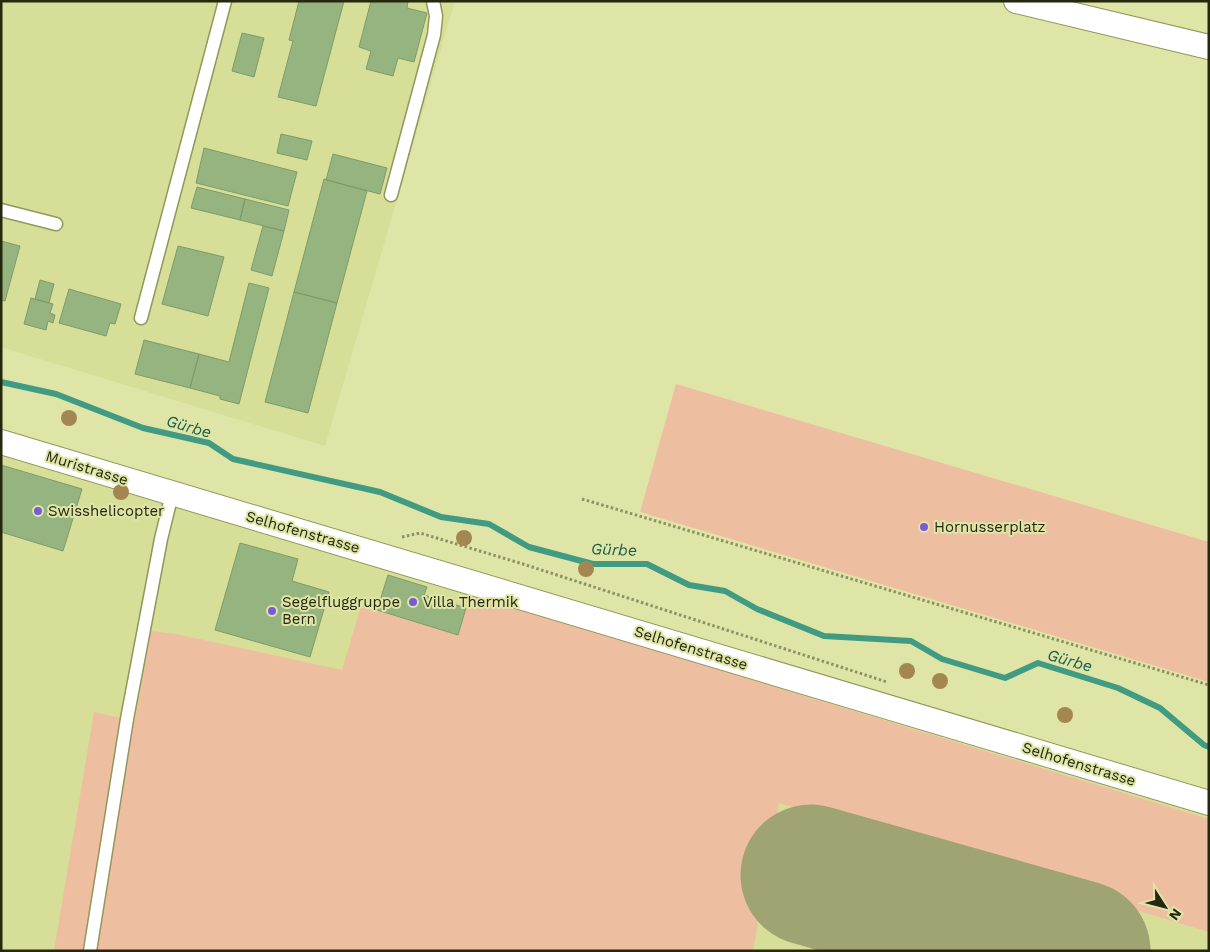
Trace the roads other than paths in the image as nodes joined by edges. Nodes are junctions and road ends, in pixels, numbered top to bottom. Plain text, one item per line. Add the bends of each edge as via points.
1 (225, 1) edge
2 (434, 1) edge
3 (1016, 1) edge
4 (1209, 47) edge
5 (391, 196) dead end
6 (1, 210) edge
7 (56, 224) dead end
8 (141, 318) dead end
9 (1, 442) edge
10 (172, 494) junction
11 (1209, 803) edge
12 (90, 951) edge

1 - 8 lane
2 - 5 lane via 434,35
3 - 4 street
6 - 7 lane
9 - 10 street, Muristrasse
10 - 11 street, Selhofenstrasse
10 - 12 lane via 128,719

